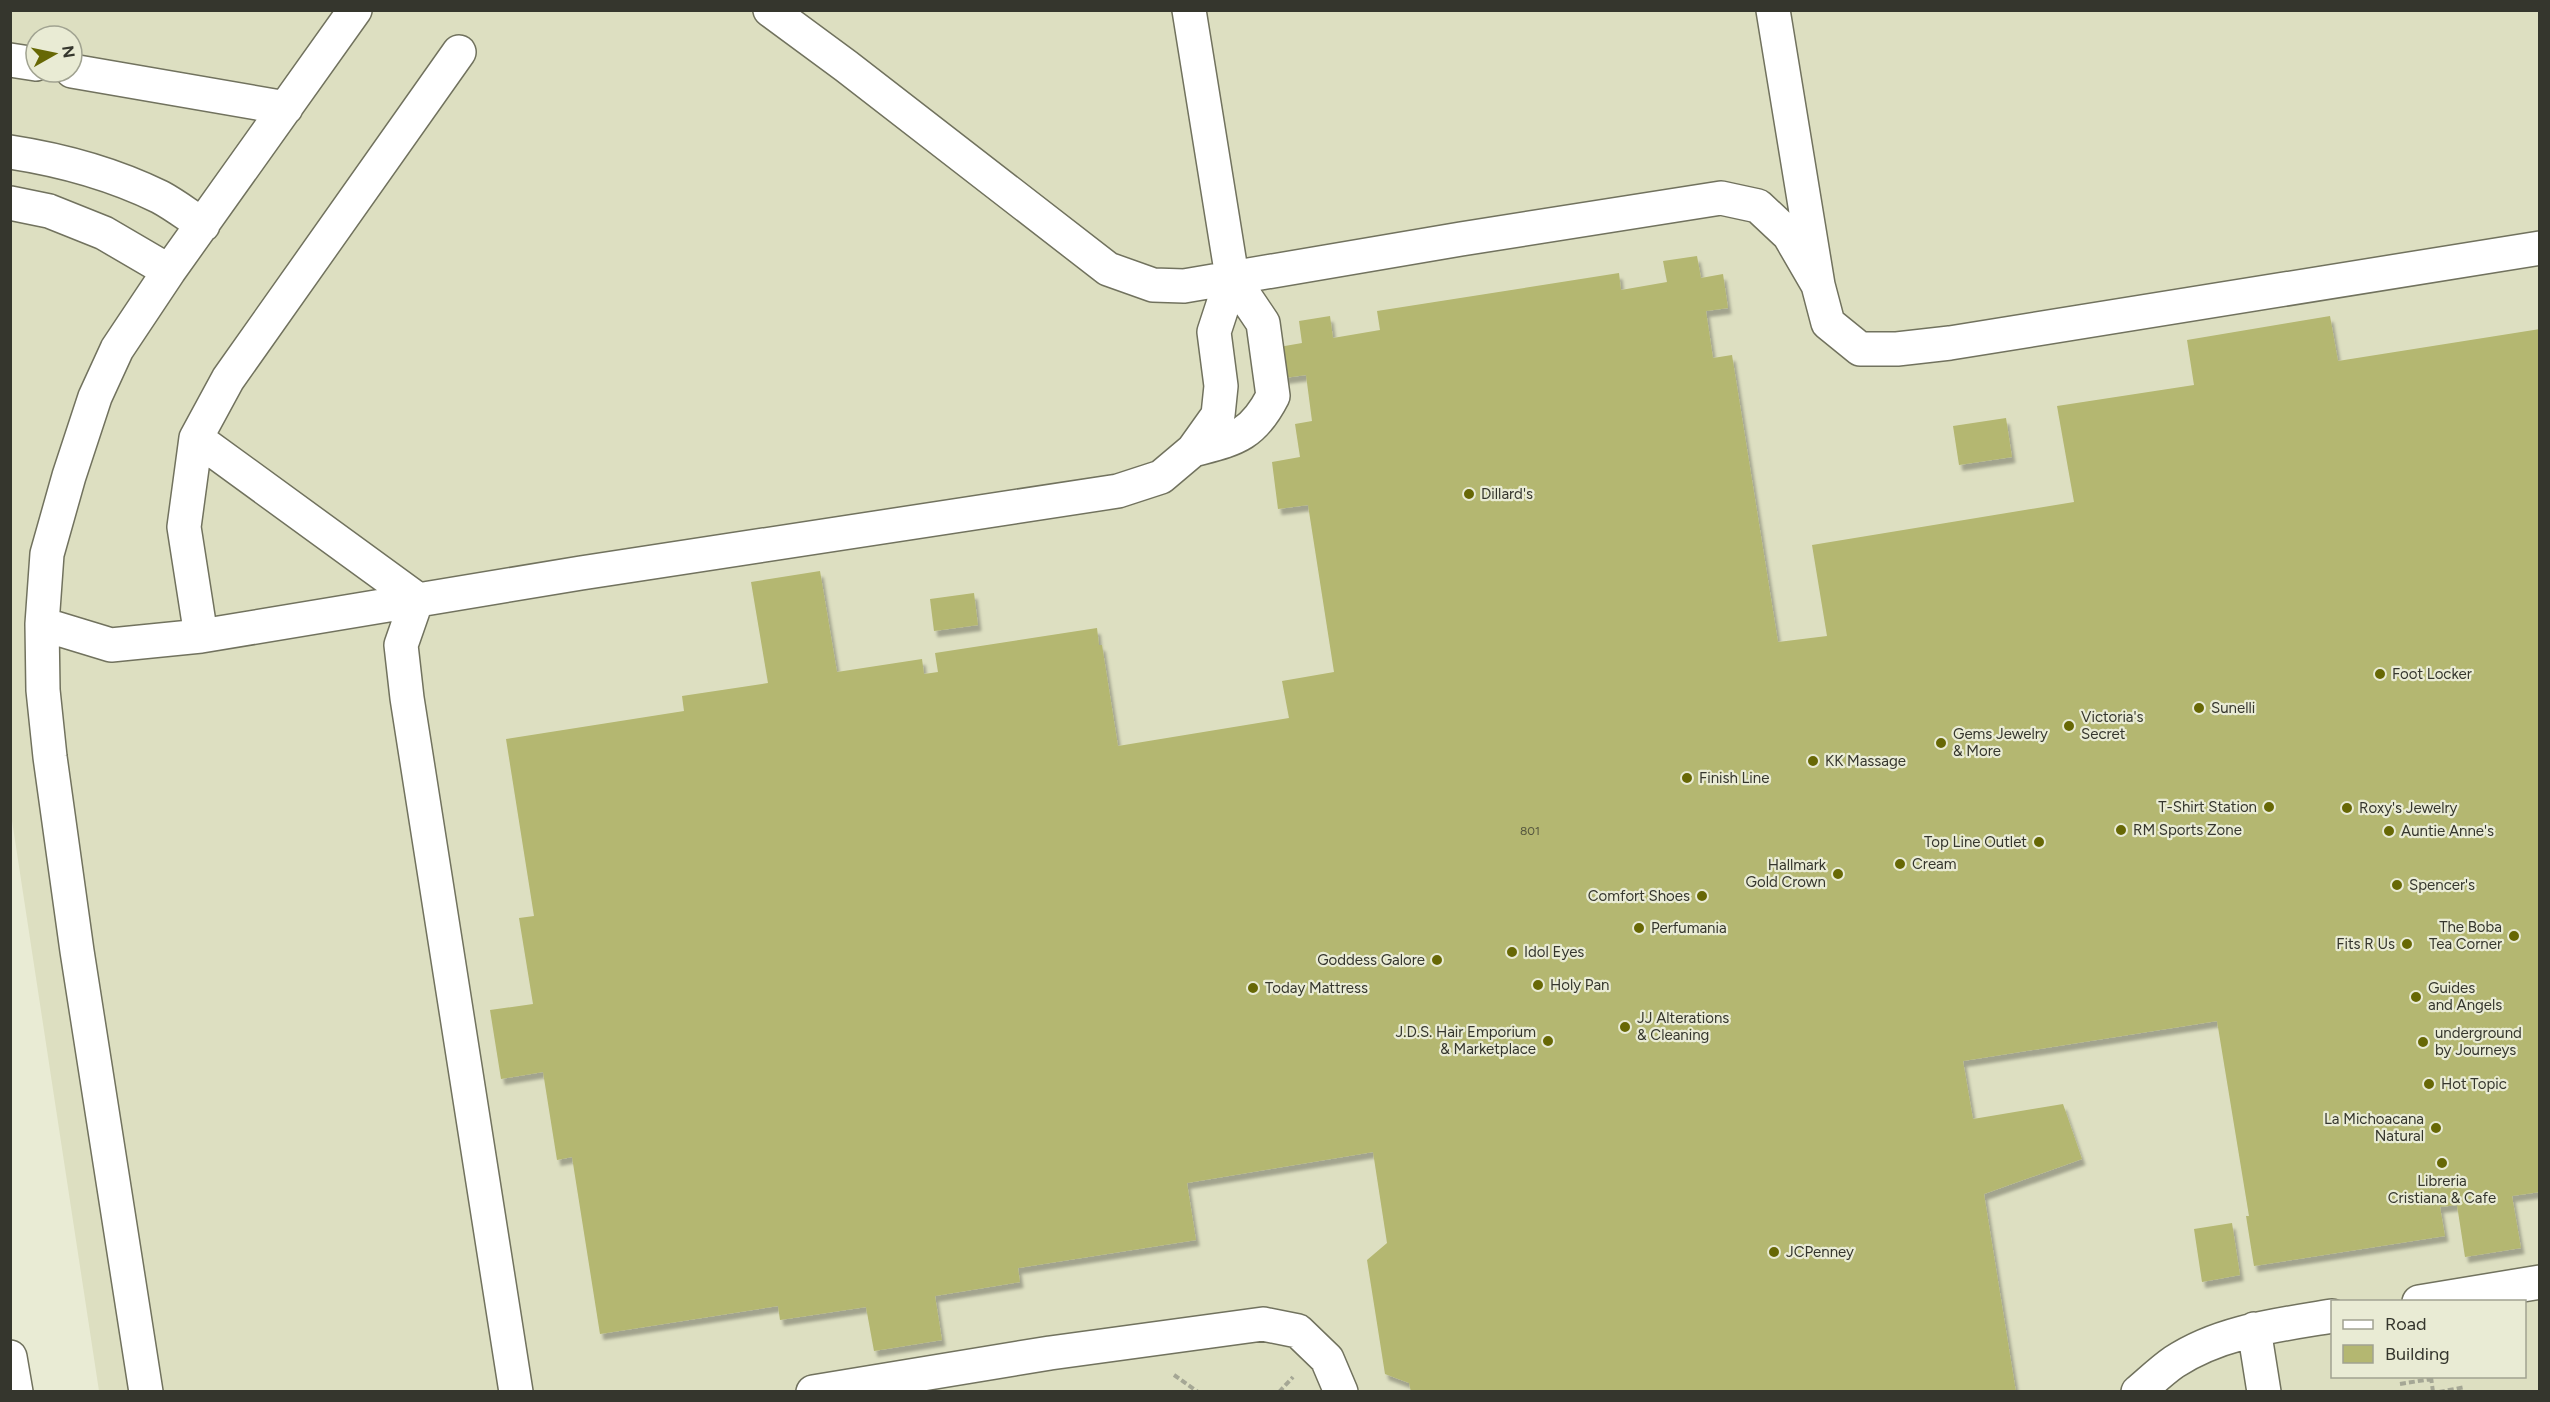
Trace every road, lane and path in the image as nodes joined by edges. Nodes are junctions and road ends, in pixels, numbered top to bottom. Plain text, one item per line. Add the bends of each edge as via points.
1 (355, 10) edge
2 (770, 10) edge
3 (1189, 10) edge
4 (1773, 10) edge
5 (459, 52) dead end
6 (84, 73) edge
7 (286, 108) junction
8 (10, 152) edge
9 (10, 203) edge
10 (203, 225) junction
11 (2540, 248) edge
12 (169, 271) junction
13 (1232, 277) junction
14 (1818, 285) junction
15 (196, 438) junction
16 (1193, 450) junction
17 (417, 599) junction
18 (42, 624) junction
19 (201, 636) junction
20 (2540, 1282) edge
21 (2431, 1300) edge
22 (2331, 1316) edge
23 (2254, 1329) junction
24 (10, 1357) edge
25 (1174, 1375) dead end
26 (2431, 1378) edge
27 (2400, 1384) dead end
28 (882, 1385) edge
29 (2465, 1387) dead end
30 (16, 1392) edge
31 (146, 1392) edge
32 (516, 1392) edge
33 (813, 1392) edge
34 (1198, 1392) edge
35 (1341, 1392) edge
36 (2138, 1392) edge
37 (2264, 1392) edge
38 (2433, 1392) edge
39 (2439, 1392) edge

1 - 7 street
2 - 13 street via 1108,269 1153,285 1184,286
3 - 13 street
4 - 14 street
5 - 15 street via 228,379
6 - 7 street
7 - 10 street
8 - 10 street via 50,158 118,179 163,198
9 - 12 street via 49,211 104,233
10 - 12 street
11 - 14 street via 1897,349 1860,349 1828,323
12 - 18 street via 117,349 95,397 47,554
13 - 14 street via 1721,198 1758,206 1789,235
13 - 16 street via 1214,332 1221,386 1218,415
13 - 16 street via 1263,324 1273,396 1253,426 1235,439
15 - 17 street
15 - 19 street via 184,527
16 - 17 street via 1161,477 1118,491
17 - 19 street
17 - 32 street via 401,645 407,698
18 - 19 street via 111,645
18 - 31 street via 43,690 76,951
20 - 21 street
22 - 23 street
23 - 36 street via 2209,1344 2174,1362
23 - 37 street
24 - 30 street
25 - 34 path
26 - 27 path
26 - 38 path
28 - 33 street
28 - 35 street via 1050,1353 1263,1324 1298,1331 1327,1359
29 - 39 path

